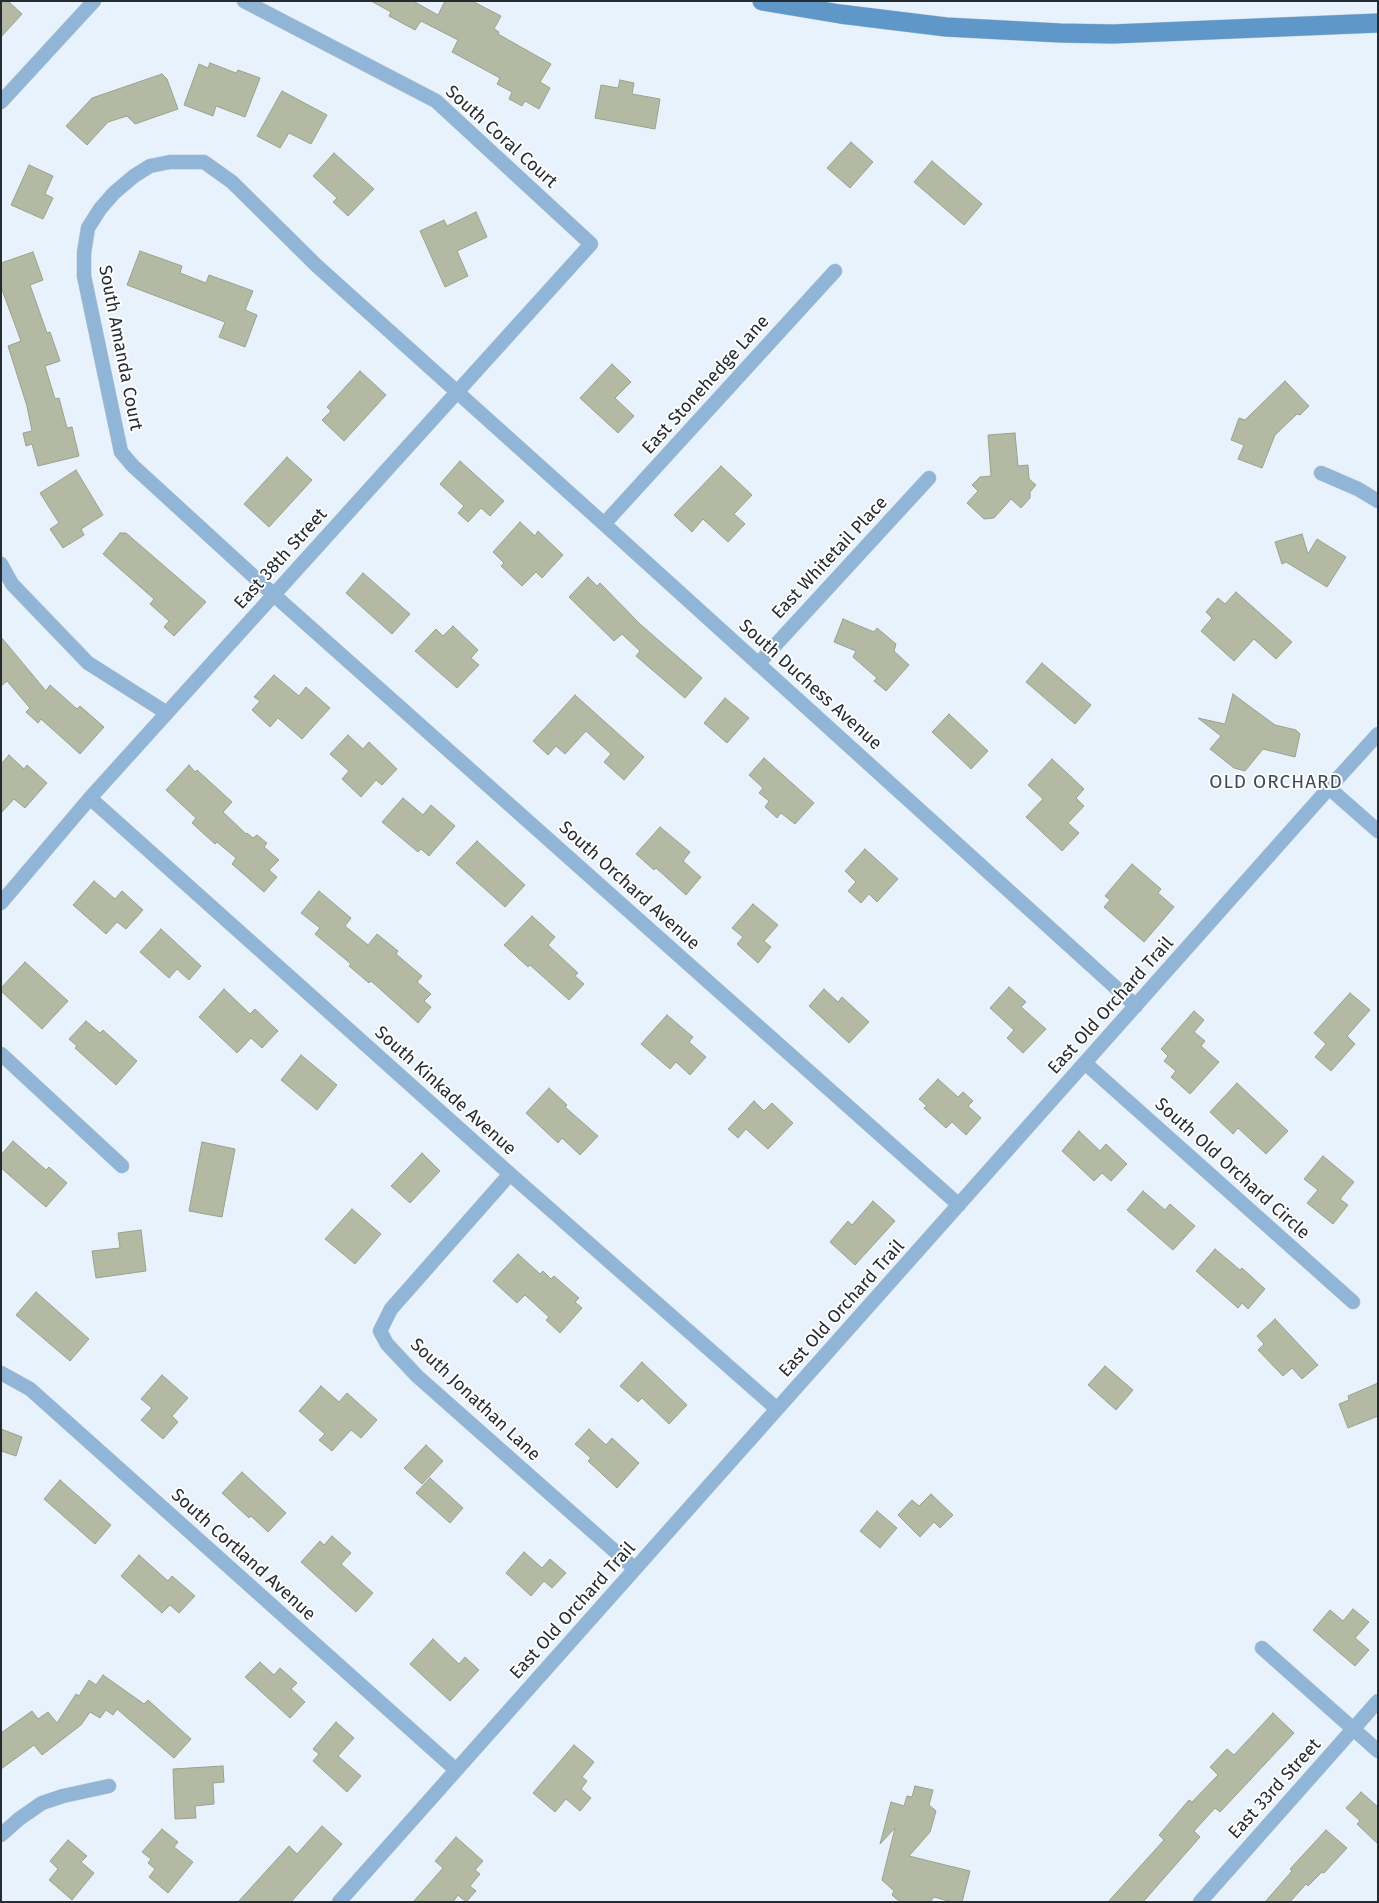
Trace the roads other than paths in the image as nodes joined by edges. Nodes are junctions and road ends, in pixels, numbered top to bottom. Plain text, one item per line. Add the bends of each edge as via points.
1 (94, 1) edge
2 (244, 1) edge
3 (762, 1) edge
4 (1378, 23) edge
5 (1, 102) edge
6 (591, 244) joint
7 (835, 271) dead end
8 (457, 392) junction
9 (1321, 473) dead end
10 (929, 478) dead end
11 (1378, 500) edge
12 (604, 524) junction
13 (1, 564) edge
14 (274, 595) junction
15 (758, 664) junction
16 (167, 714) junction
17 (1378, 734) edge
18 (1329, 788) junction
19 (90, 798) junction
20 (1378, 831) edge
21 (1, 903) edge
22 (1136, 1006) junction
23 (1, 1054) edge
24 (1085, 1063) junction
25 (122, 1166) dead end
26 (510, 1174) junction
27 (959, 1205) junction
28 (1353, 1302) dead end
29 (1, 1373) edge
30 (777, 1409) junction
31 (635, 1570) junction
32 (1262, 1648) dead end
33 (1378, 1701) edge
34 (1352, 1730) junction
35 (1378, 1751) edge
36 (456, 1770) junction
37 (110, 1786) dead end
38 (1, 1836) edge
39 (339, 1902) edge
40 (1200, 1902) edge

1 - 5 street
2 - 6 street, South Coral Court via 436,101
3 - 4 main road via 937,26 1060,33
6 - 8 street, East 38th Street
7 - 12 street, East Stonehedge Lane
8 - 12 street, South Duchess Avenue
8 - 14 street, East 38th Street
8 - 14 street, South Amanda Court via 317,266 232,182 204,162 170,162 150,166 134,176 100,208 88,228 84,276 121,452
9 - 11 street
10 - 15 street, East Whitetail Place
12 - 15 street, South Duchess Avenue
13 - 16 street via 12,584 88,663
14 - 16 street, East 38th Street
14 - 27 street, South Orchard Avenue
15 - 22 street, South Duchess Avenue
16 - 19 street, East 38th Street
17 - 18 street, East Old Orchard Trail
18 - 20 street
18 - 22 street, East Old Orchard Trail
19 - 21 street, East 38th Street
19 - 26 street, South Kinkade Avenue
22 - 24 street, East Old Orchard Trail
23 - 25 street
24 - 27 street, East Old Orchard Trail
24 - 28 street, South Old Orchard Circle
26 - 30 street, South Kinkade Avenue
26 - 31 street, South Jonathan Lane via 391,1309 380,1331 387,1344 417,1376
27 - 30 street, East Old Orchard Trail
29 - 36 street, South Cortland Avenue via 30,1389
30 - 31 street, East Old Orchard Trail
31 - 36 street, East Old Orchard Trail
32 - 34 street
33 - 34 street, East 33rd Street
34 - 35 street
34 - 40 street, East 33rd Street
36 - 39 street, East Old Orchard Trail
37 - 38 street via 42,1803

